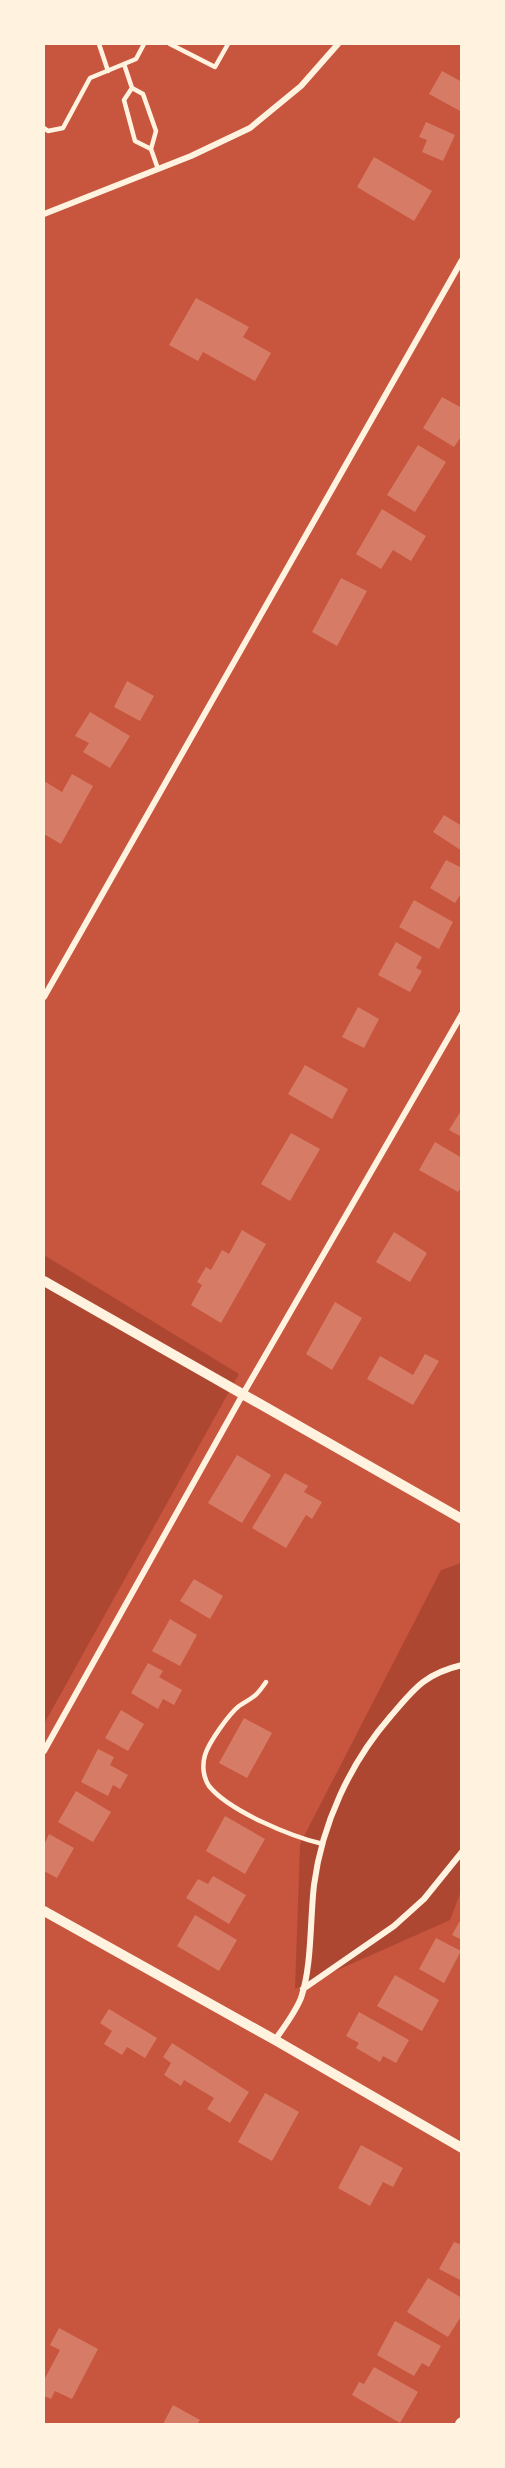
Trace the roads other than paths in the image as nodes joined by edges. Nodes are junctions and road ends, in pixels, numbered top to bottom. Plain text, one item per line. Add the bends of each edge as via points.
1 (99, 44) edge
2 (144, 44) edge
3 (170, 44) edge
4 (228, 44) edge
5 (338, 44) edge
6 (124, 64) junction
7 (108, 71) junction
8 (132, 88) junction
9 (44, 128) edge
10 (151, 149) junction
11 (158, 169) junction
12 (44, 214) edge
13 (462, 260) edge
14 (44, 998) edge
15 (462, 1014) edge
16 (44, 1281) edge
17 (243, 1394) junction
18 (462, 1519) edge
19 (462, 1665) edge
20 (266, 1682) dead end
21 (44, 1751) edge
22 (323, 1844) junction
23 (462, 1852) edge
24 (44, 1911) edge
25 (303, 1989) junction
26 (275, 2040) junction
27 (462, 2148) edge

1 - 7 lane
2 - 6 lane via 136,59
3 - 4 lane via 214,67
5 - 11 street via 301,87 250,128
6 - 7 lane
6 - 8 lane
7 - 9 lane via 90,78 63,128
8 - 10 lane via 143,94 156,130
8 - 10 lane via 124,100 135,141
10 - 11 lane
11 - 12 street
13 - 14 street
15 - 17 street
16 - 17 street
17 - 18 street
17 - 21 street
19 - 22 street via 428,1677 380,1728 352,1770
20 - 22 lane via 256,1697 229,1716 205,1754 203,1770 208,1784 230,1804 297,1838
22 - 25 street via 314,1882
23 - 25 street via 424,1899 394,1926
24 - 26 street
25 - 26 street
26 - 27 street

